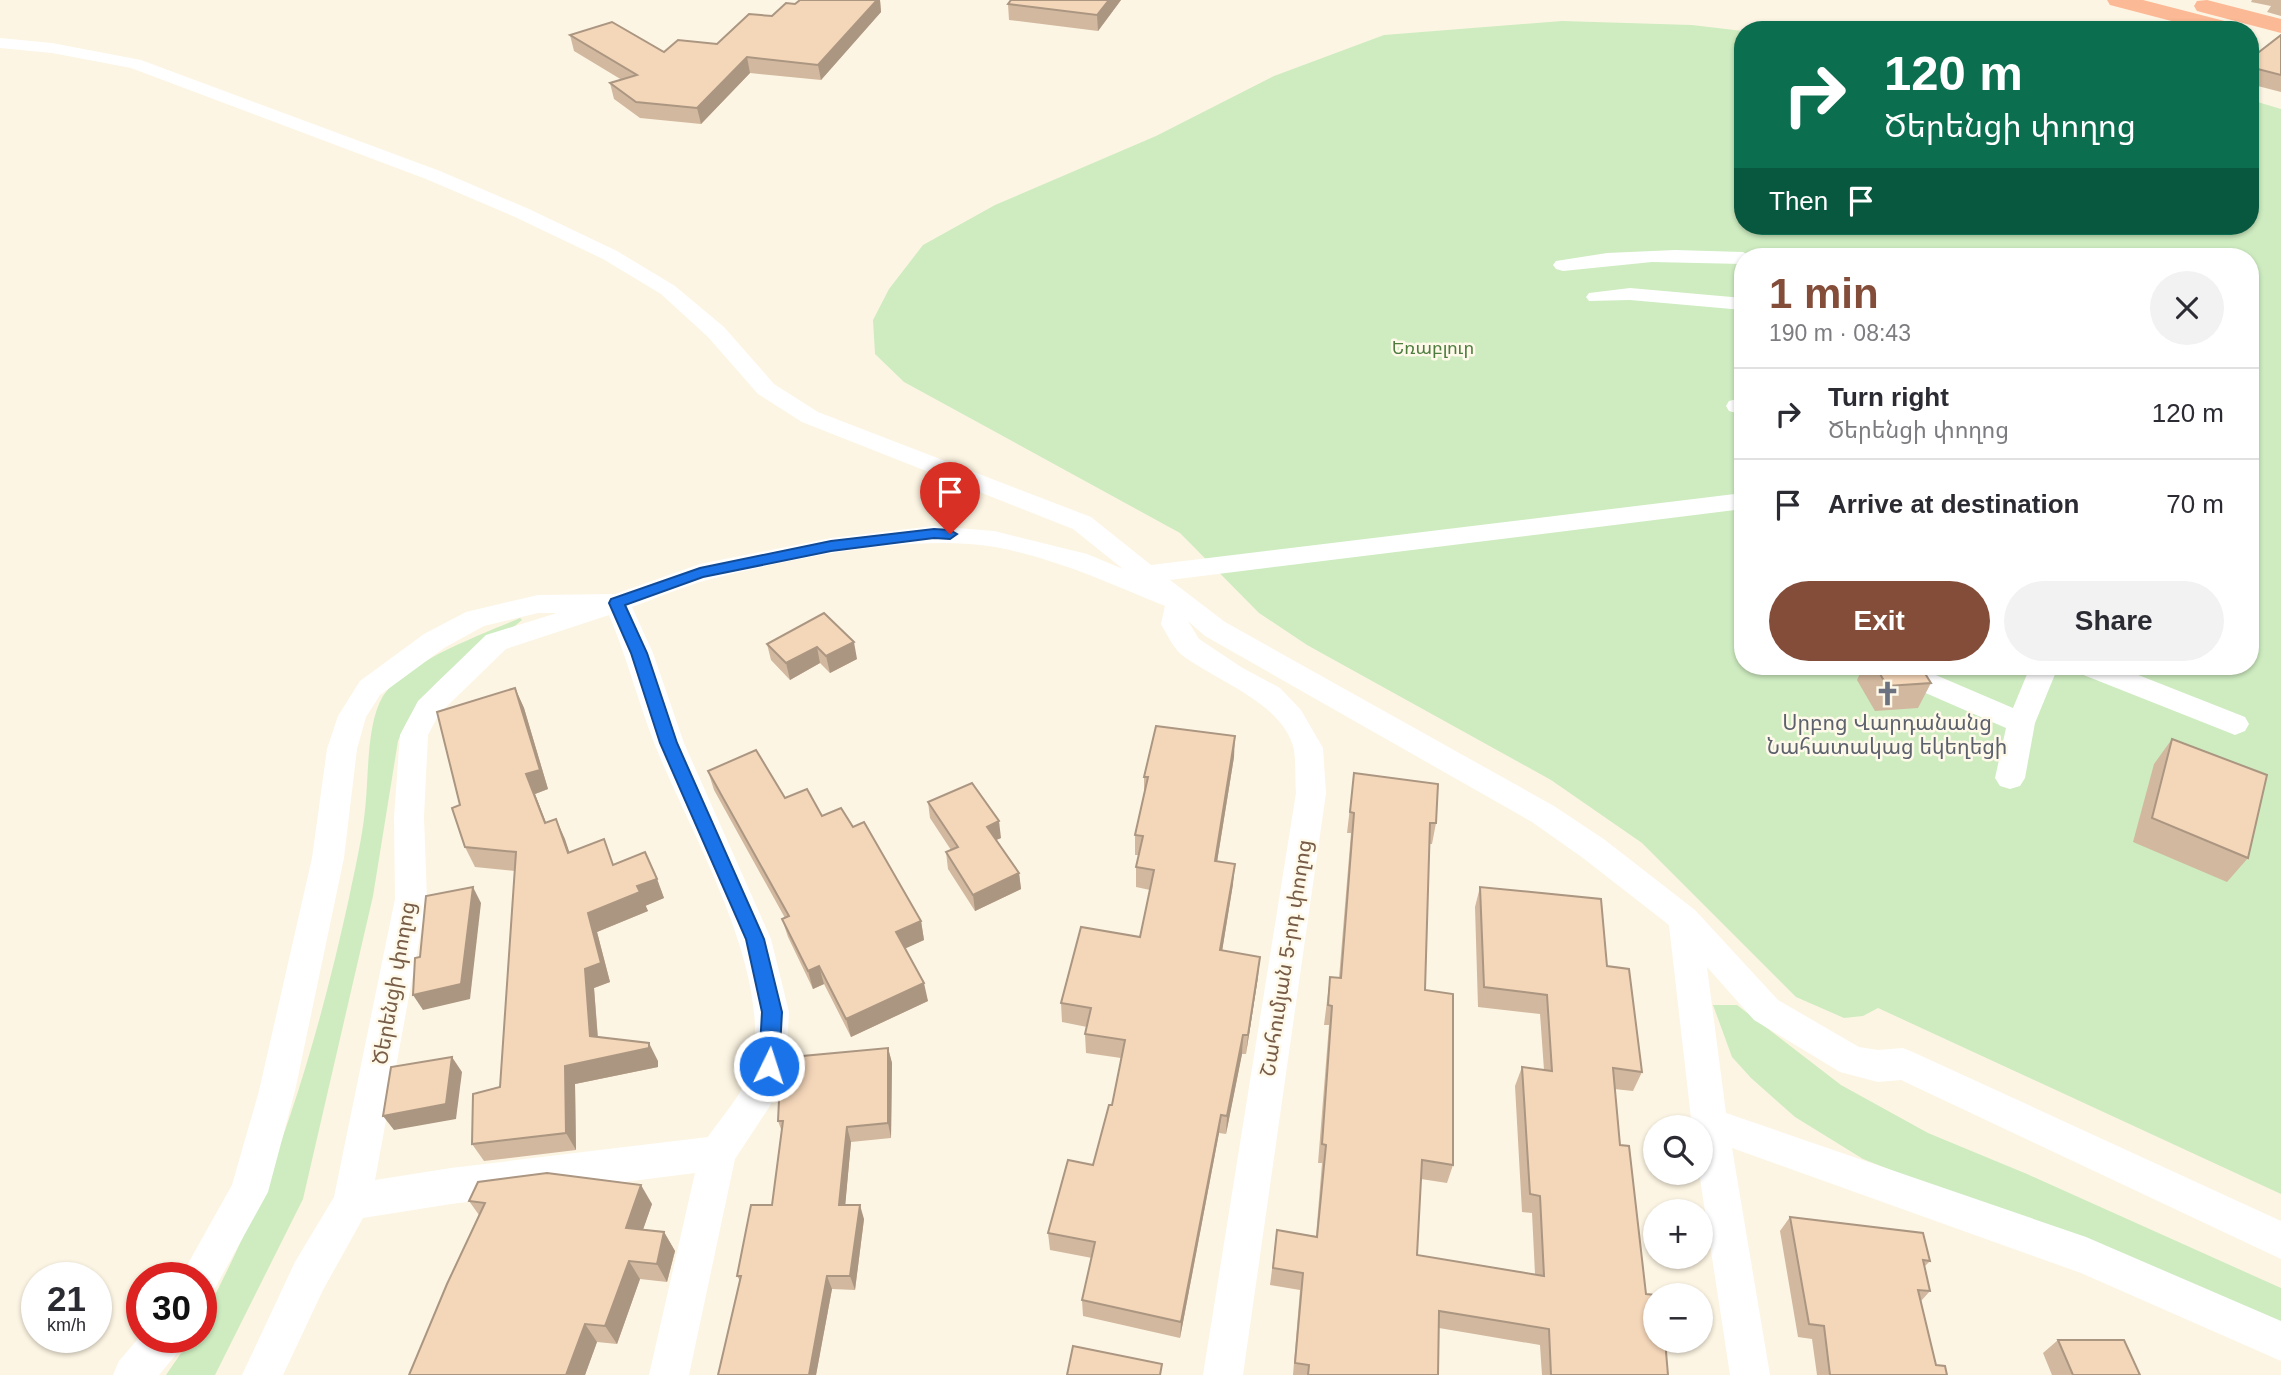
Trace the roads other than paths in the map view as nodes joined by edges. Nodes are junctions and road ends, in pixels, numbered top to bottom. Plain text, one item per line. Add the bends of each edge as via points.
1 (2118, 0) edge
2 (2183, 0) edge
3 (2198, 21) edge
4 (2281, 26) edge
5 (2259, 37) edge
6 (0, 43) edge
7 (2281, 43) edge
8 (1734, 257) edge
9 (1563, 265) dead end
10 (1596, 297) dead end
11 (1734, 303) edge
12 (1734, 502) edge
13 (1149, 575) junction
14 (617, 603) junction
15 (1179, 603) junction
16 (1910, 675) edge
17 (2041, 675) edge
18 (2111, 675) edge
19 (2021, 723) junction
20 (2235, 724) dead end
21 (2010, 778) dead end
22 (1684, 919) junction
23 (1709, 1115) edge
24 (1713, 1125) edge
25 (1713, 1143) edge
26 (718, 1153) junction
27 (352, 1202) junction
28 (2281, 1240) edge
29 (209, 1262) edge
30 (2281, 1341) edge
31 (152, 1353) edge
32 (133, 1375) edge
33 (262, 1375) edge
34 (669, 1375) edge
35 (1223, 1375) edge
36 (1750, 1375) edge

1 - 3 highway
2 - 4 highway
5 - 7 highway
6 - 13 street via 135,64 522,213 610,255 668,290 786,404 1082,523
8 - 9 street via 1594,259
10 - 11 street via 1630,294
12 - 13 street
13 - 15 street
14 - 15 street, Ծերենցի փողոց via 700,573 831,546 934,534 994,539 1051,552
14 - 26 street via 669,743 755,939 772,1012 769,1066 757,1095
14 - 27 street, Ծերենցի փողոց via 496,642 428,708 414,735 411,899
14 - 29 street, Ծերենցի փողոց via 538,604 475,619 434,641 370,688 360,701 342,749 328,858 277,1091 249,1192
15 - 22 street via 1215,629 1543,814
15 - 35 street, Շահումյան 5-րդ փողոց via 1174,624 1189,646 1270,695 1291,717 1308,748 1311,793
16 - 19 street
17 - 19 street
18 - 20 street
19 - 21 street
22 - 23 street
22 - 28 street via 1766,1010 1852,1061 1903,1064
24 - 30 street via 2086,1256
25 - 36 street
26 - 27 street
26 - 34 street
27 - 33 street, Ծերենցի փողոց via 309,1276
31 - 32 street

